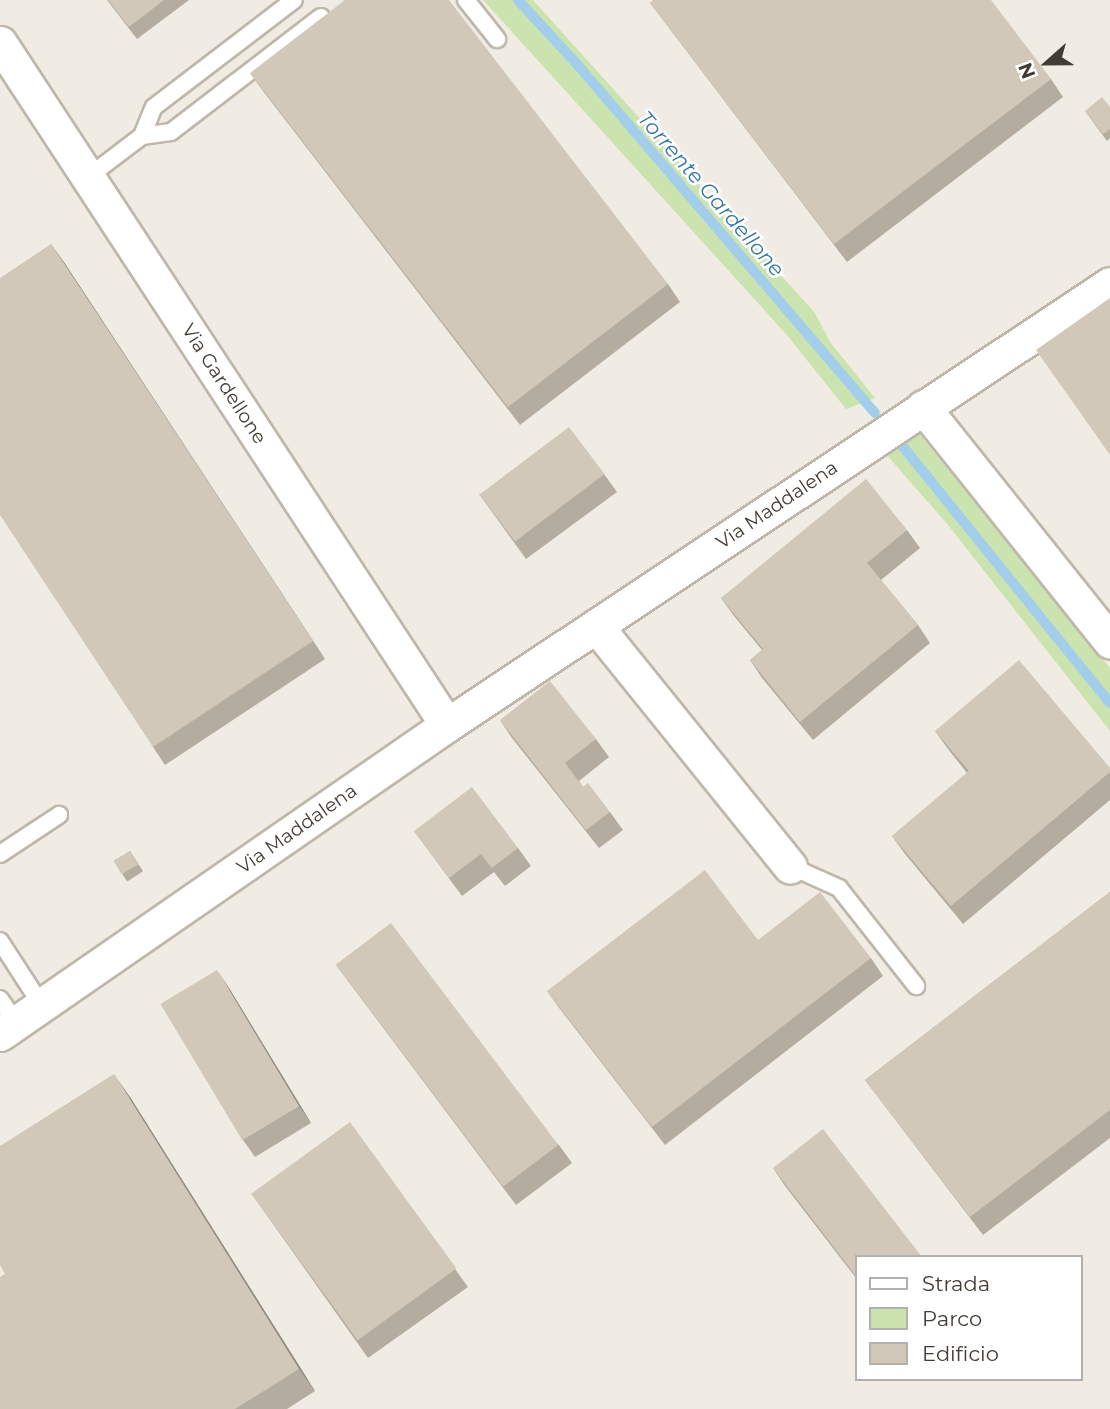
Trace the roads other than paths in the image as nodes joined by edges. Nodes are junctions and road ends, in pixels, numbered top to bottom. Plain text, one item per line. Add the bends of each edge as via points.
1 (294, 0) edge
2 (466, 0) edge
3 (321, 17) edge
4 (497, 39) dead end
5 (0, 43) edge
6 (142, 136) junction
7 (88, 177) junction
8 (1110, 284) edge
9 (923, 407) junction
10 (596, 626) junction
11 (1110, 641) edge
12 (447, 725) junction
13 (59, 815) dead end
14 (0, 854) edge
15 (790, 866) joint
16 (0, 941) edge
17 (916, 986) dead end
18 (14, 1016) edge

1 - 6 lane via 153,107
2 - 4 lane
3 - 6 lane via 171,132
5 - 7 street, Via Gardellone
6 - 7 lane
7 - 12 street, Via Gardellone
8 - 9 street, Via Maddalena
9 - 10 street, Via Maddalena
9 - 11 street
10 - 12 street, Via Maddalena
10 - 15 street
12 - 18 street, Via Maddalena
13 - 14 lane
15 - 17 lane via 839,888
16 - 18 lane

